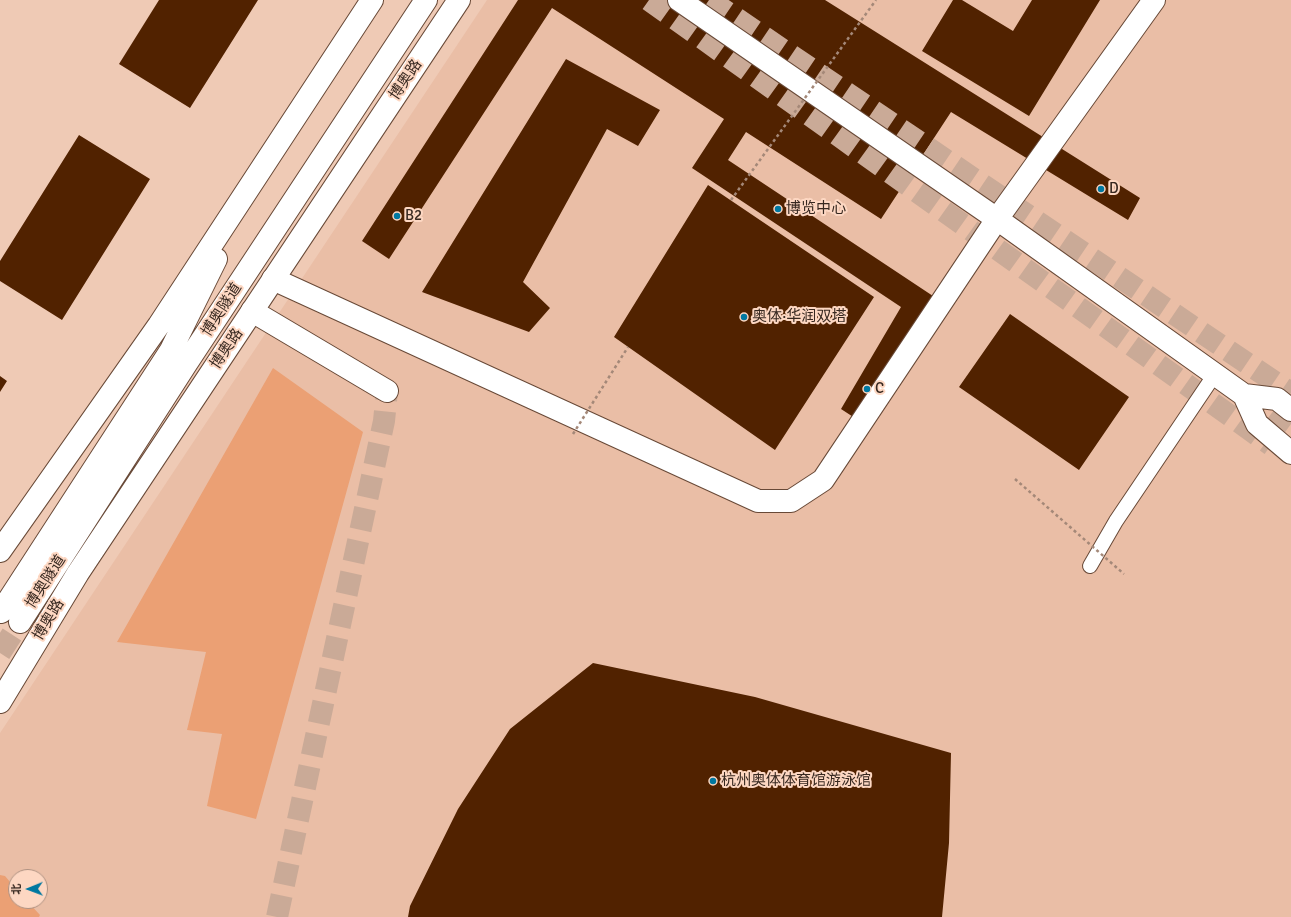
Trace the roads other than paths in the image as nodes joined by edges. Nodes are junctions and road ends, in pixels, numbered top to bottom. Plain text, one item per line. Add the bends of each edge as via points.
1 (372, 0) edge
2 (426, 0) edge
3 (459, 0) edge
4 (679, 0) edge
5 (1154, 0) edge
6 (261, 168) junction
7 (997, 219) junction
8 (273, 279) junction
9 (252, 312) junction
10 (1215, 374) junction
11 (387, 391) dead end
12 (1244, 395) junction
13 (1291, 410) edge
14 (1291, 453) edge
15 (0, 551) edge
16 (1090, 566) dead end
17 (1, 612) tunnel mouth
18 (20, 622) tunnel mouth
19 (0, 702) edge

1 - 6 main road
2 - 18 main road, 博奥隧道 via 186,364
3 - 8 main road, 博奥路
4 - 7 main road
5 - 7 main road
6 - 15 main road via 159,324
6 - 17 main road, 博奥隧道 via 171,350
7 - 8 main road via 822,480 791,501 758,501
7 - 10 main road
8 - 9 main road, 博奥路
9 - 11 main road
9 - 19 main road, 博奥路 via 78,573
10 - 12 main road
10 - 16 lane via 1116,521
12 - 13 main road via 1277,399
12 - 14 main road via 1257,424

